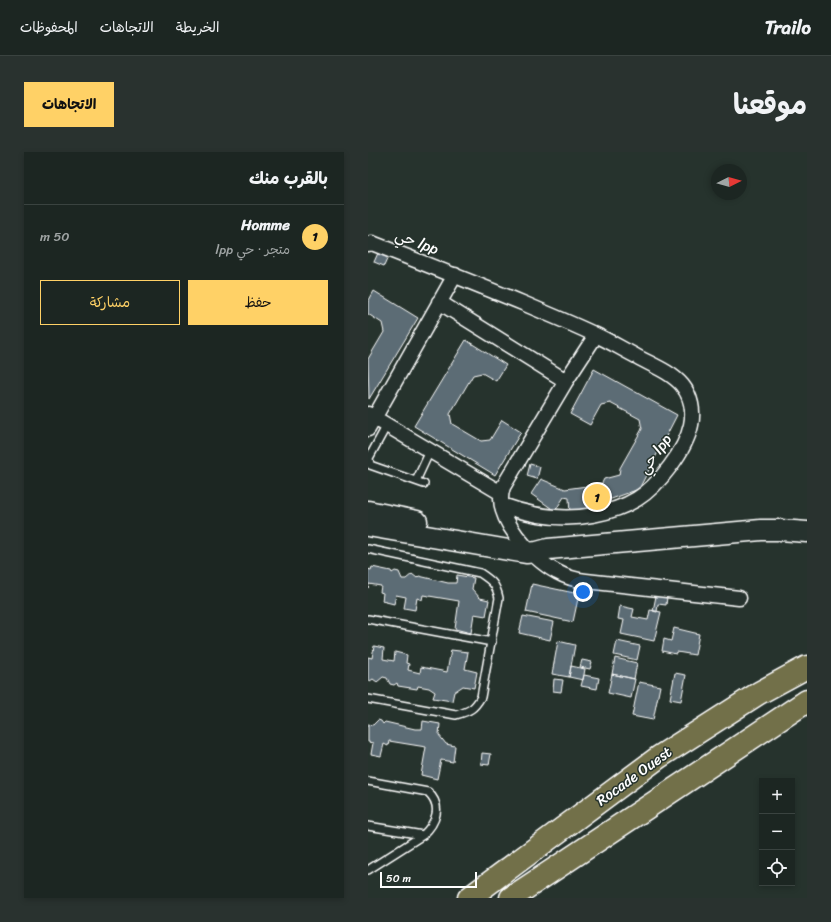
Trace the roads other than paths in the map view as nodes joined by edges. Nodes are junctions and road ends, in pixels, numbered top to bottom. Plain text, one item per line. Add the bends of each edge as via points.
1 (368, 244) edge
2 (455, 275) junction
3 (439, 302) junction
4 (596, 335) junction
5 (566, 380) junction
6 (370, 420) edge
7 (387, 426) junction
8 (430, 451) junction
9 (416, 481) junction
10 (424, 484) dead end
11 (502, 499) junction
12 (368, 511) edge
13 (368, 526) edge
14 (807, 532) edge
15 (533, 547) junction
16 (368, 550) edge
17 (739, 598) dead end
18 (368, 619) edge
19 (492, 642) junction
20 (807, 667) edge
21 (368, 699) edge
22 (807, 701) edge
23 (368, 781) edge
24 (368, 826) edge
25 (423, 835) junction
26 (368, 870) edge
27 (469, 898) edge
28 (511, 898) edge

1 - 2 street, حي lpp
2 - 3 street, حي lpp
2 - 4 street, حي lpp
3 - 5 street
3 - 6 street, حي lpp
4 - 5 street
4 - 11 street, حي lpp via 671,375 682,385 689,397 692,412 691,426 682,446 649,490 630,502 608,511 578,517 547,517 524,512
5 - 11 street via 506,482
6 - 7 street, حي lpp
7 - 8 street, حي lpp
7 - 9 lane via 369,458 369,463
8 - 9 lane
8 - 11 street, حي lpp
9 - 10 lane
11 - 15 street via 507,518
12 - 15 main road
13 - 15 main road via 521,552
14 - 15 main road via 762,530
15 - 17 street via 547,567 576,580
16 - 19 lane via 480,573 491,580 497,588 499,598
18 - 19 lane
19 - 21 lane via 482,697 475,707 467,712 456,715
20 - 27 highway, Rocade Ouest via 659,757
22 - 28 highway, Rocade Ouest
23 - 25 lane via 428,792 434,797 437,813
24 - 25 lane
25 - 26 lane

